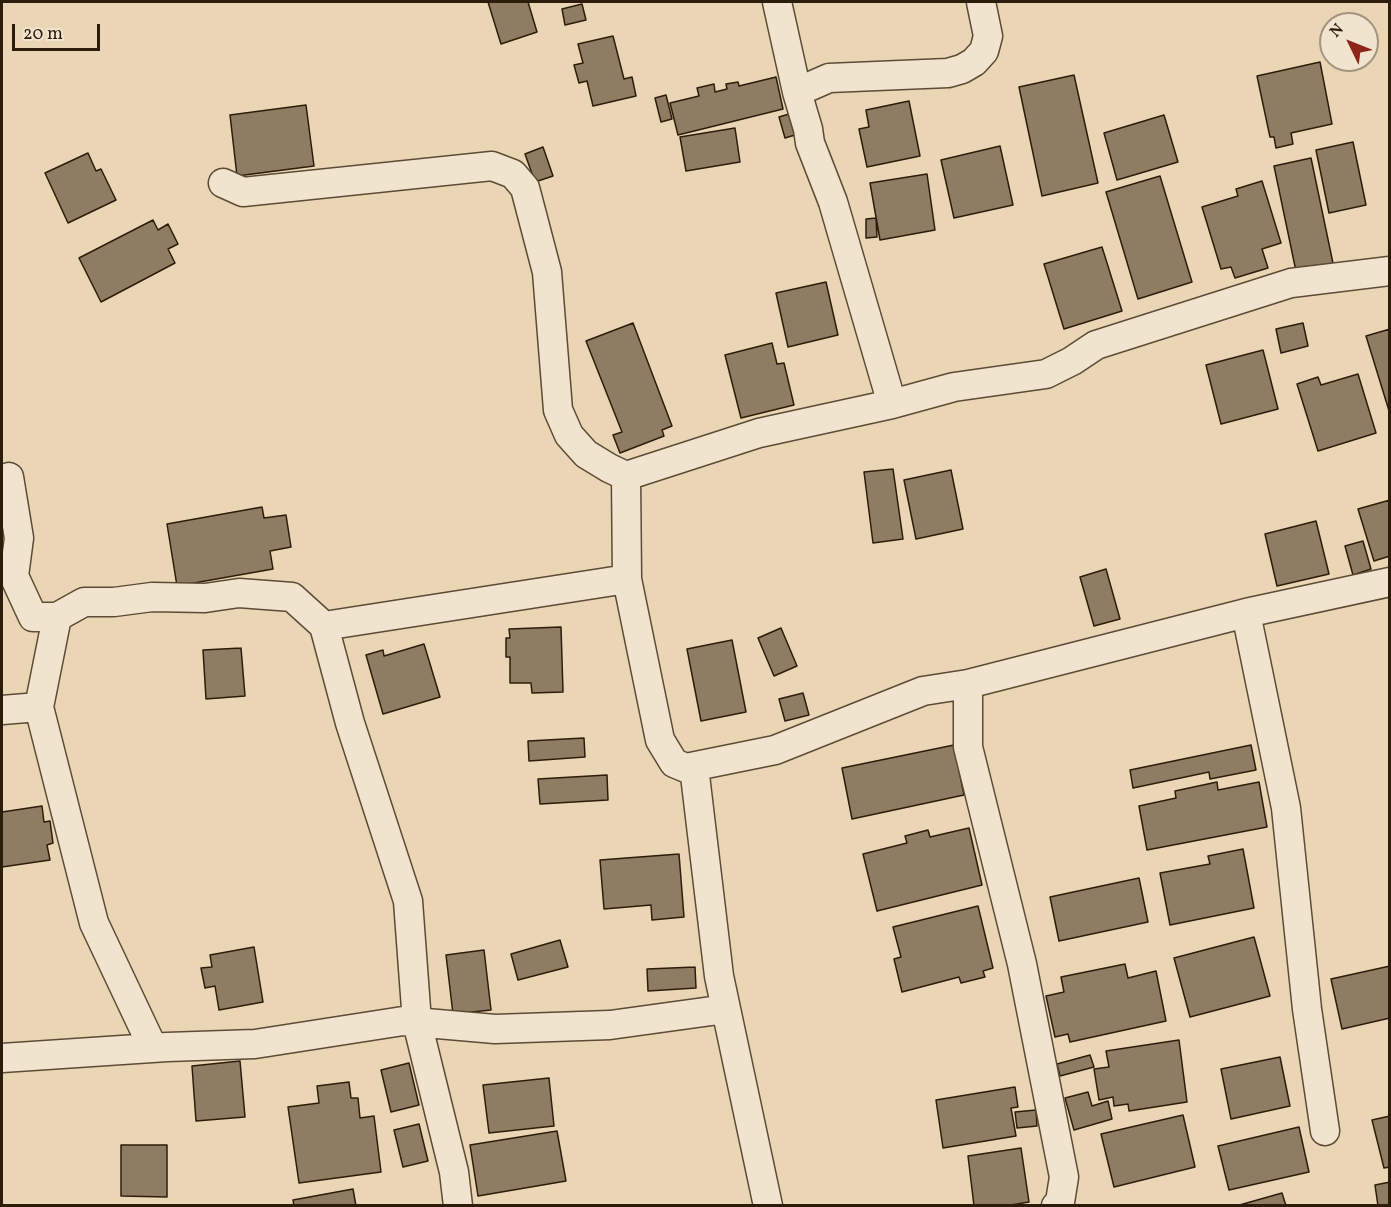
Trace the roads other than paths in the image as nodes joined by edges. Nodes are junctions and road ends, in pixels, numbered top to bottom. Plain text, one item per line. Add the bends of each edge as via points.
1 (777, 2) edge
2 (981, 2) edge
3 (797, 92) junction
4 (223, 183) dead end
5 (1389, 271) edge
6 (892, 404) junction
7 (626, 476) junction
8 (9, 477) dead end
9 (627, 579) junction
10 (1389, 582) edge
11 (1246, 613) junction
12 (57, 617) junction
13 (324, 626) junction
14 (968, 684) junction
15 (39, 707) junction
16 (2, 710) edge
17 (694, 767) junction
18 (726, 1009) junction
19 (417, 1022) junction
20 (153, 1048) junction
21 (2, 1058) edge
22 (1325, 1131) dead end
23 (1059, 1204) edge
24 (459, 1206) edge
25 (768, 1206) edge

1 - 3 street
2 - 3 street via 988,36 984,51 962,69 948,73 829,78
3 - 6 street
4 - 7 street via 243,192 492,166 513,174 525,188 547,272 558,410 569,435 586,453
5 - 6 street via 1291,283 1096,345 1046,374 954,387
6 - 7 street via 759,433
7 - 9 street
8 - 12 street via 19,538 14,576 33,617
9 - 13 street
9 - 17 street via 660,740 674,763
10 - 11 street
11 - 14 street
11 - 22 street via 1286,808 1307,1009
12 - 13 street via 84,602 239,593 292,597
12 - 15 street
13 - 19 street via 350,723 408,901
14 - 17 street via 923,691 775,750
14 - 23 street via 969,747 1022,964 1064,1177
15 - 16 street
15 - 20 street via 94,923
17 - 18 street
18 - 19 street via 610,1025 495,1029
18 - 25 street
19 - 20 street via 255,1044
19 - 24 street
20 - 21 street

